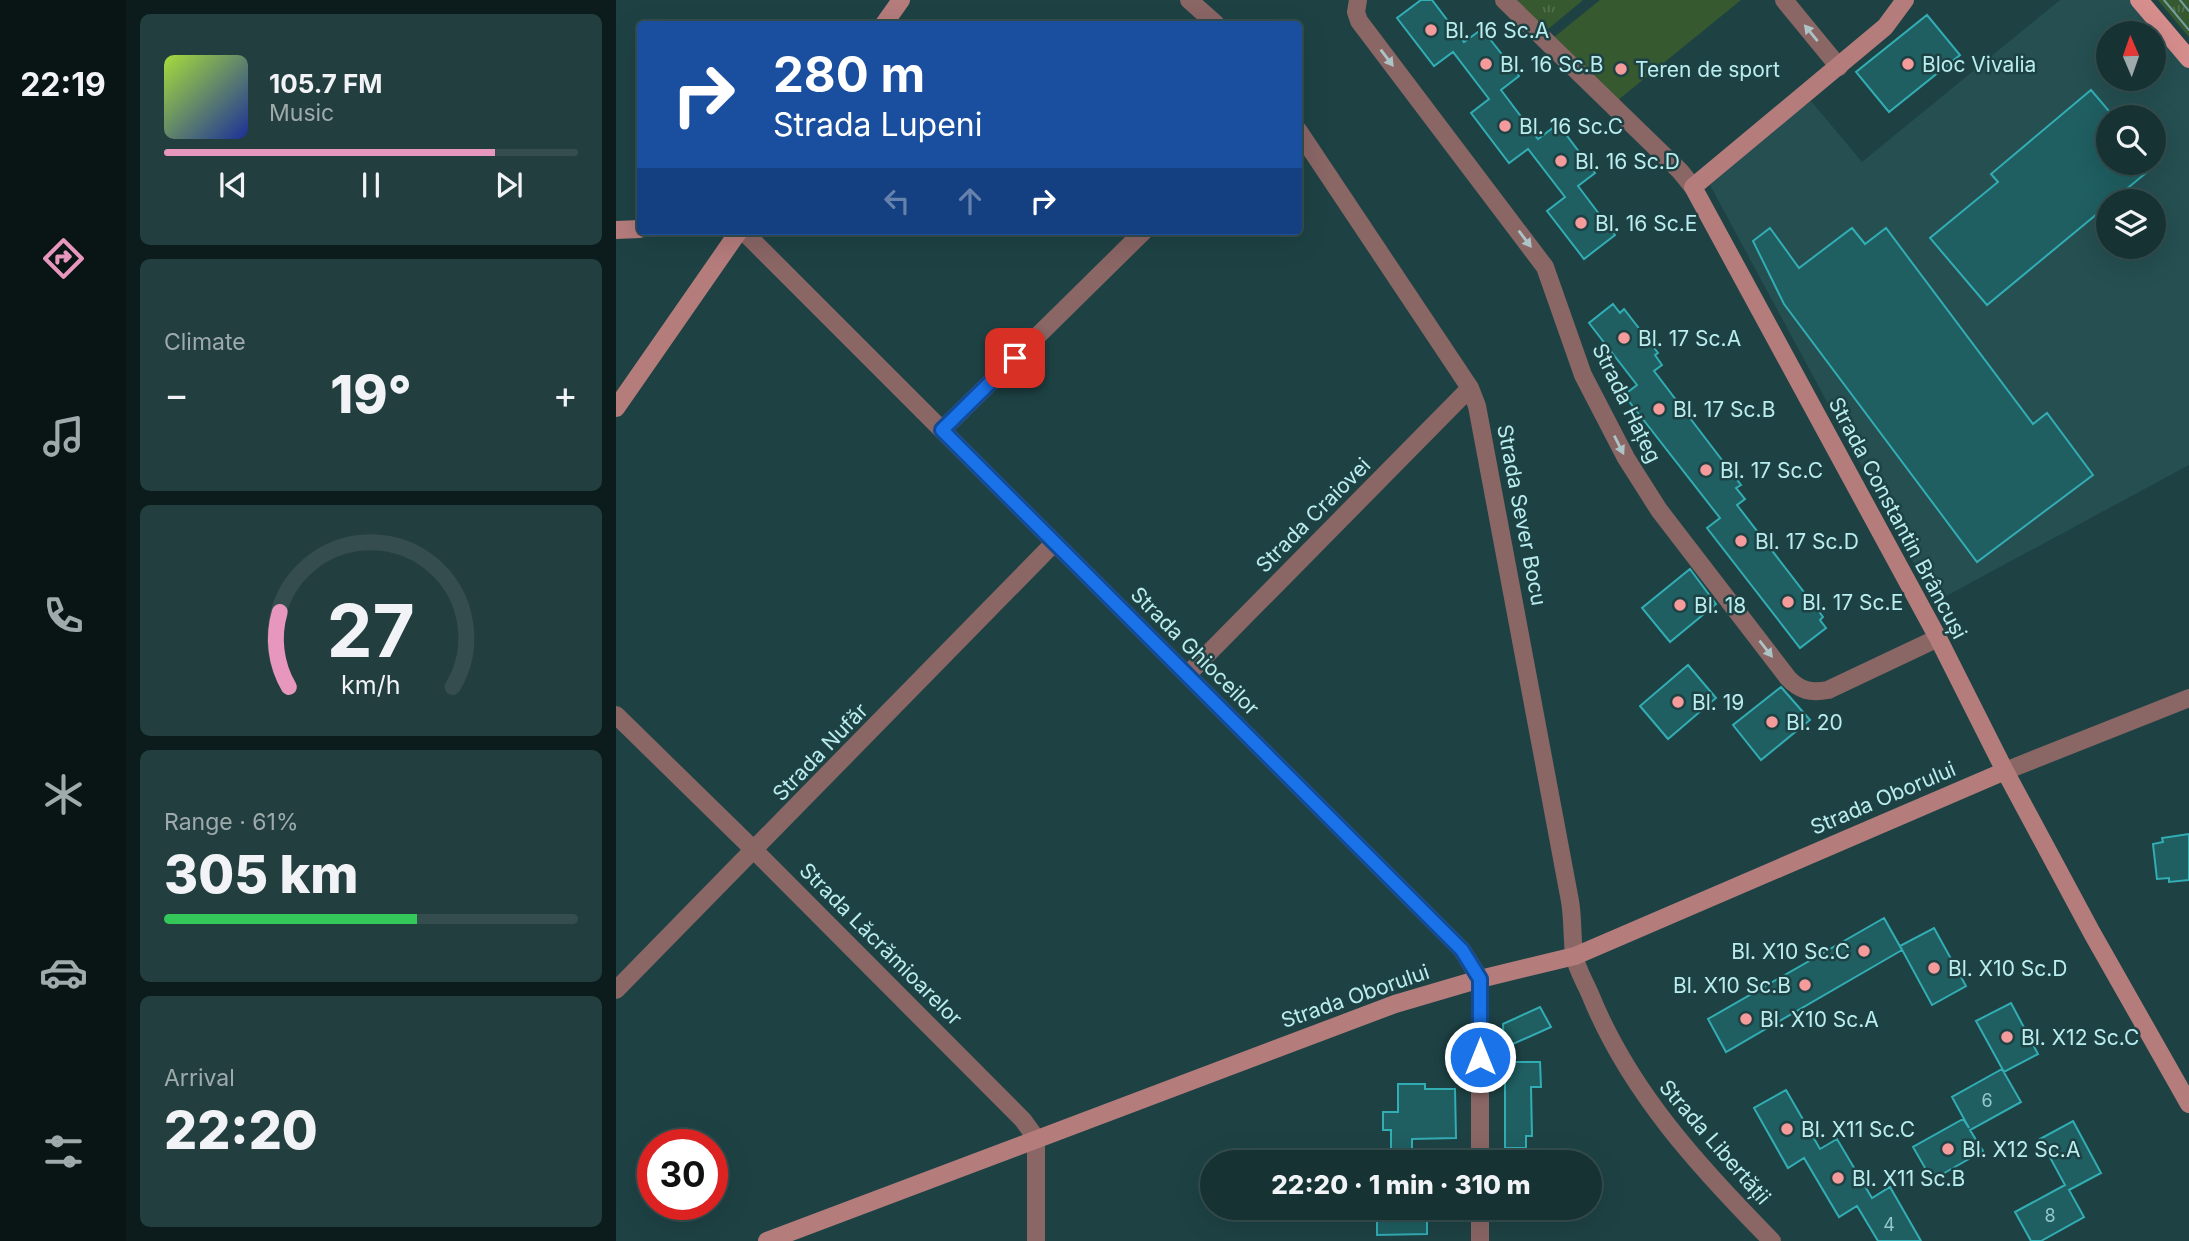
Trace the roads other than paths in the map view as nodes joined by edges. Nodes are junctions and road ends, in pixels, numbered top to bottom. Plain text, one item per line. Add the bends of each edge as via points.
1 (901, 0) edge
2 (1189, 0) edge
3 (1358, 0) edge
4 (1504, 0) edge
5 (1784, 0) edge
6 (1905, 0) edge
7 (2139, 0) edge
8 (886, 21) edge
9 (1213, 21) edge
10 (2189, 59) edge
11 (1839, 66) junction
12 (1302, 136) edge
13 (1693, 187) junction
14 (637, 229) edge
15 (616, 230) edge
16 (738, 235) edge
17 (745, 235) edge
18 (1140, 235) edge
19 (1470, 388) junction
20 (616, 408) edge
21 (942, 430) junction
22 (1054, 543) junction
23 (1938, 638) junction
24 (1187, 675) junction
25 (2189, 698) edge
26 (616, 715) edge
27 (2005, 771) junction
28 (755, 851) junction
29 (1574, 956) junction
30 (1480, 979) junction
31 (616, 990) edge
32 (2189, 1104) edge
33 (1035, 1138) junction
34 (1480, 1150) edge
35 (1480, 1220) edge
36 (767, 1241) edge
37 (1036, 1241) edge
38 (1480, 1241) edge
39 (1772, 1241) edge

1 - 8 street
2 - 9 street
3 -> 23 street, Strada Hațeg via 1359,21 1545,267 1583,375 1626,458 1659,510 1788,678 1805,691 1828,690
4 - 13 street, Strada Constantin Brâncuși
11 -> 5 street
6 - 11 street via 1885,27
7 - 10 main road
11 - 13 street
12 - 19 street, Strada Sever Bocu
13 - 23 street, Strada Constantin Brâncuși
14 - 15 street
16 - 20 street
17 - 21 street, Strada Ghioceilor
18 - 21 street
19 - 24 street, Strada Craiovei
19 - 29 street, Strada Sever Bocu via 1482,425 1570,901
21 - 22 street, Strada Ghioceilor
22 - 24 street, Strada Ghioceilor
22 - 28 street, Strada Nufăr
23 - 27 street, Strada Constantin Brâncuși
24 - 30 street, Strada Ghioceilor via 1438,925 1462,950
25 - 27 street, Strada Oborului
26 - 28 street, Strada Lăcrămioarelor
27 - 29 street, Strada Oborului
27 - 32 street, Strada Constantin Brâncuși
28 - 31 street, Strada Nufăr
28 - 33 street, Strada Lăcrămioarelor via 1010,1105
29 - 30 street, Strada Oborului
29 - 39 street, Strada Libertății via 1597,1013 1646,1099
30 - 33 street, Strada Oborului via 1382,1008
30 - 34 street
33 - 36 street, Strada Oborului
33 - 37 street
35 - 38 street

